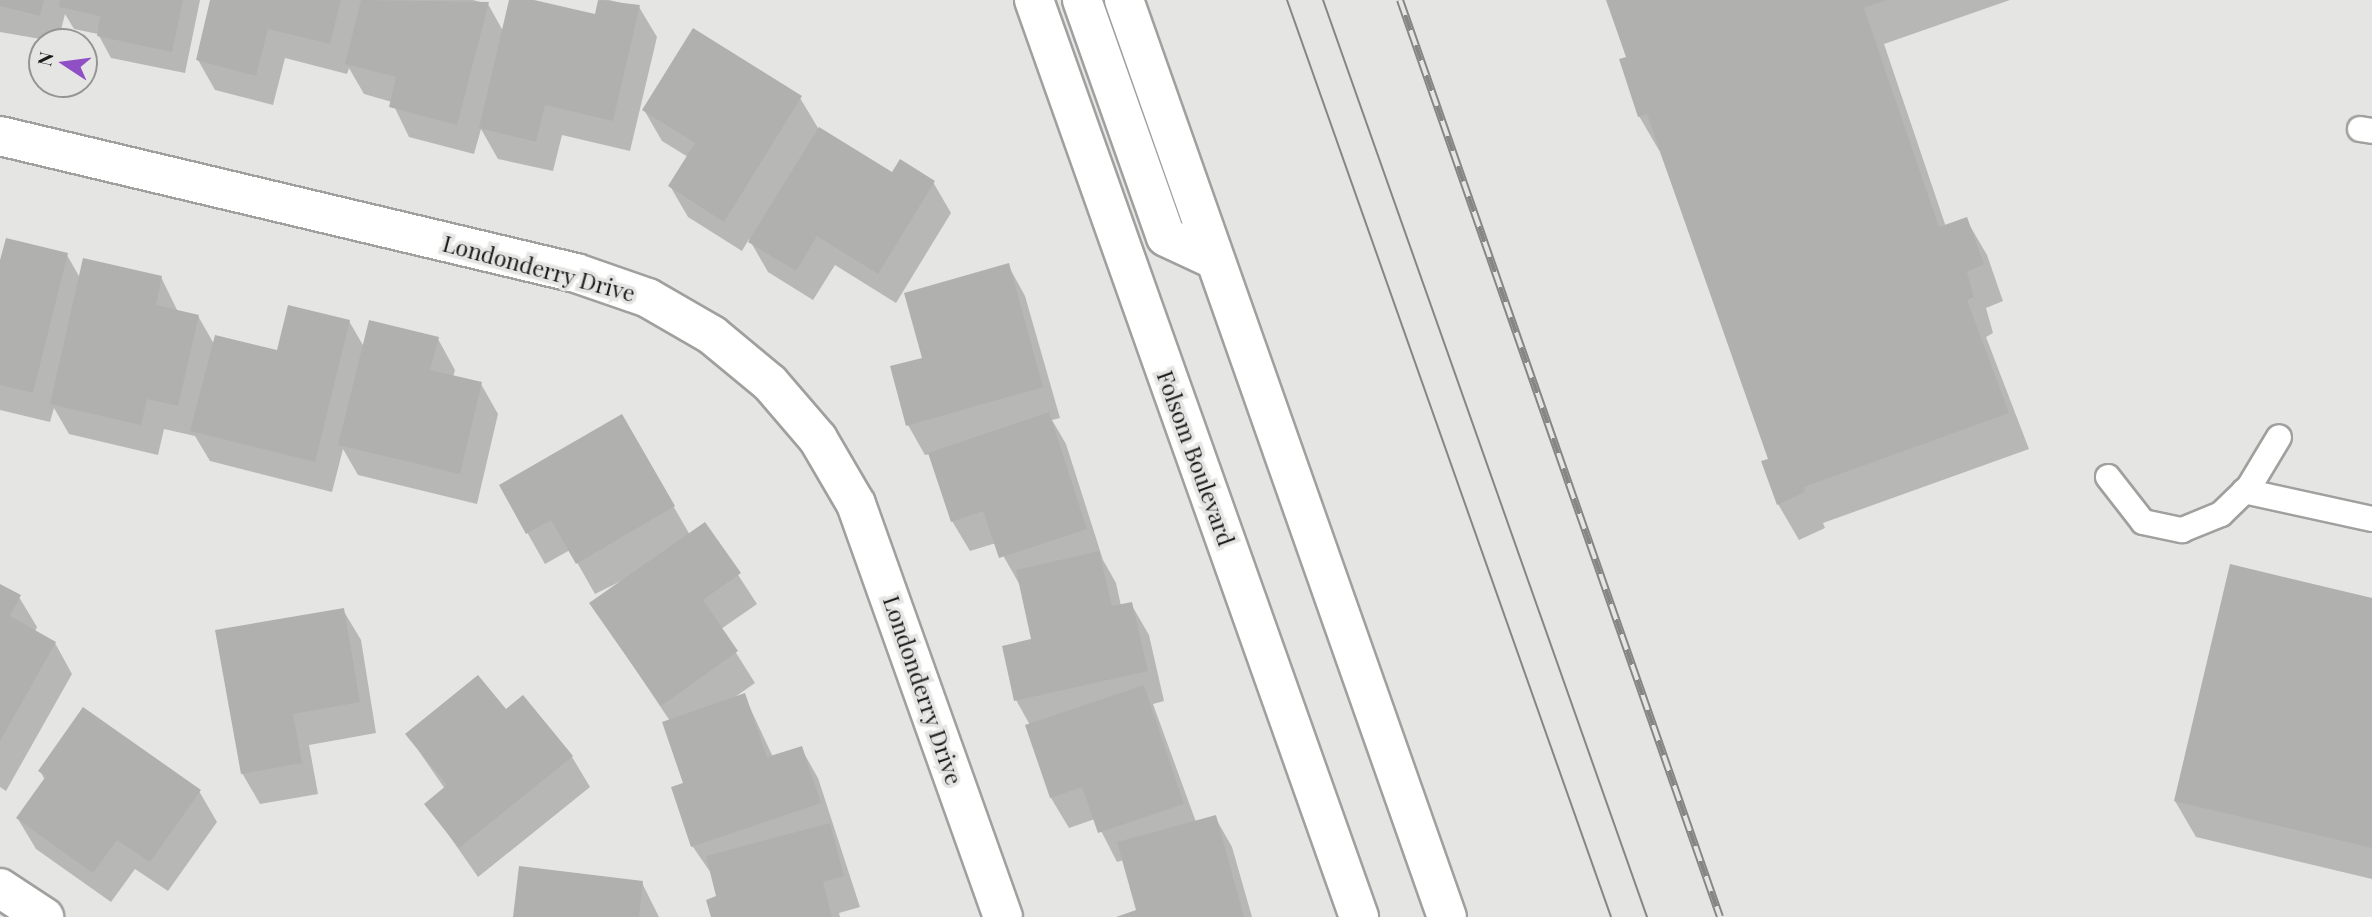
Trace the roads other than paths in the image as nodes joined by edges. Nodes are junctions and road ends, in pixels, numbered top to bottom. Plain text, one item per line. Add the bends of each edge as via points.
1 (1034, 0) edge
2 (1082, 0) edge
3 (1124, 0) edge
4 (0, 136) edge
5 (1215, 260) junction
6 (2279, 437) dead end
7 (2108, 477) dead end
8 (2244, 491) junction
9 (2372, 519) edge
10 (0, 888) edge
11 (44, 917) edge
12 (1003, 917) edge
13 (1359, 917) edge
14 (1447, 917) edge

1 - 13 main road, Folsom Boulevard
2 - 5 main road via 1166,237
3 - 5 main road
4 - 12 main road, Londonderry Drive via 576,273 648,298 712,335 770,383 818,439 856,504
5 - 14 main road
6 - 8 lane
7 - 8 lane via 2143,522 2182,530 2221,514
8 - 9 lane
10 - 11 main road

